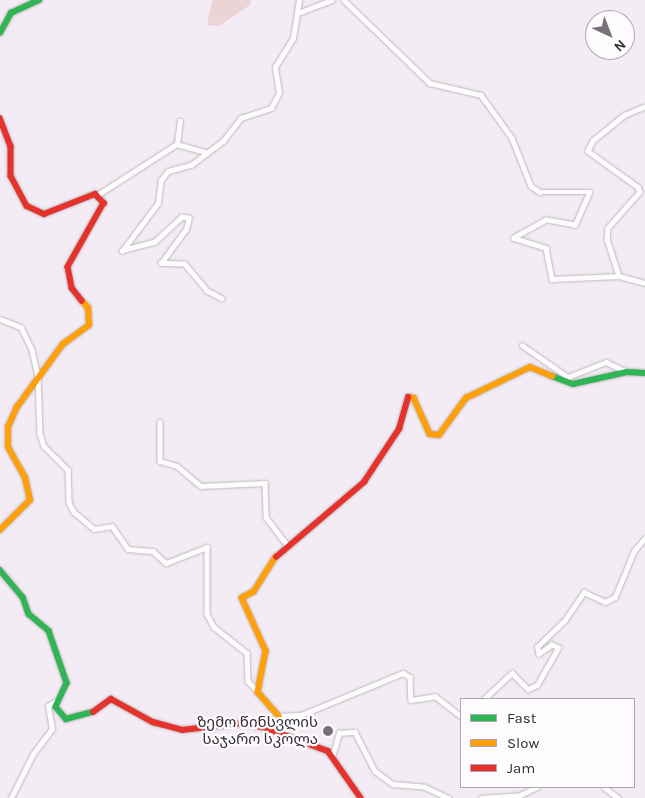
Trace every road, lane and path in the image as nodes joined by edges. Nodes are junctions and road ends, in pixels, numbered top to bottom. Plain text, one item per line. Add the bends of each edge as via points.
1 (39, 0) edge
2 (299, 0) edge
3 (332, 0) edge
4 (344, 0) edge
5 (298, 13) junction
6 (0, 33) edge
7 (645, 107) edge
8 (0, 118) edge
9 (180, 121) dead end
10 (178, 144) junction
11 (204, 152) junction
12 (99, 194) junction
13 (619, 276) junction
14 (645, 283) edge
15 (222, 299) dead end
16 (0, 319) edge
17 (522, 345) dead end
18 (627, 372) junction
19 (645, 373) edge
20 (38, 375) junction
21 (160, 422) dead end
22 (0, 530) edge
23 (645, 538) edge
24 (288, 546) junction
25 (0, 570) edge
26 (258, 692) junction
27 (485, 698) edge
28 (56, 700) junction
29 (460, 715) edge
30 (278, 716) junction
31 (270, 731) junction
32 (333, 754) junction
33 (535, 788) edge
34 (605, 788) edge
35 (11, 798) edge
36 (361, 798) edge
37 (449, 798) edge
38 (481, 798) edge
39 (618, 798) edge

1 - 6 street via 11,14
2 - 5 street
3 - 5 street
4 - 13 street via 430,83 481,95 512,138 531,186 540,192 590,192 575,225 546,220 514,238 546,248 552,279
5 - 11 street via 288,48 275,67 279,93 271,108 241,118 223,141
7 - 13 street via 625,115 589,146 592,156 640,192 608,228
8 - 12 street via 11,146 16,190 36,214
9 - 10 street
10 - 11 street
10 - 12 street
11 - 15 street via 191,165 172,168 164,176 158,203 122,251 155,242 182,217 189,218 186,229 161,263 184,264 207,291
12 - 20 street via 102,210 81,238 68,268 72,288 88,308 89,325 63,344
13 - 14 street
16 - 20 street via 21,327
17 - 18 street via 568,377 606,362
18 - 19 street
18 - 24 street via 573,384 530,367 466,398 439,435 430,434 414,398 406,396 399,429 364,482
20 - 22 street via 14,413 6,440 25,478 29,504
20 - 26 street via 40,434 44,446 68,470 69,503 74,512 94,529 112,526 128,548 153,550 166,563 207,547 207,614 214,627 247,653 248,681
21 - 24 street via 160,461 177,466 201,486 265,483 266,517
23 - 27 street via 634,551 615,597 605,602 584,592 566,620 538,647 539,654 552,645 558,648 544,666 537,685 528,689 512,673
24 - 26 street via 269,563 254,592 242,598 266,651
25 - 28 street via 23,597 29,614 49,631 66,683
26 - 30 street
28 - 31 street via 59,714 66,719 93,712 111,699 153,722 182,730 219,730 243,723
28 - 35 street via 48,706 52,729 33,754
29 - 30 street via 435,696 411,700 410,677 403,673 300,715
30 - 31 street
31 - 32 street
32 - 36 street
32 - 37 street via 339,733 355,732 375,771 393,784 425,787
33 - 38 street via 520,795
34 - 39 street

